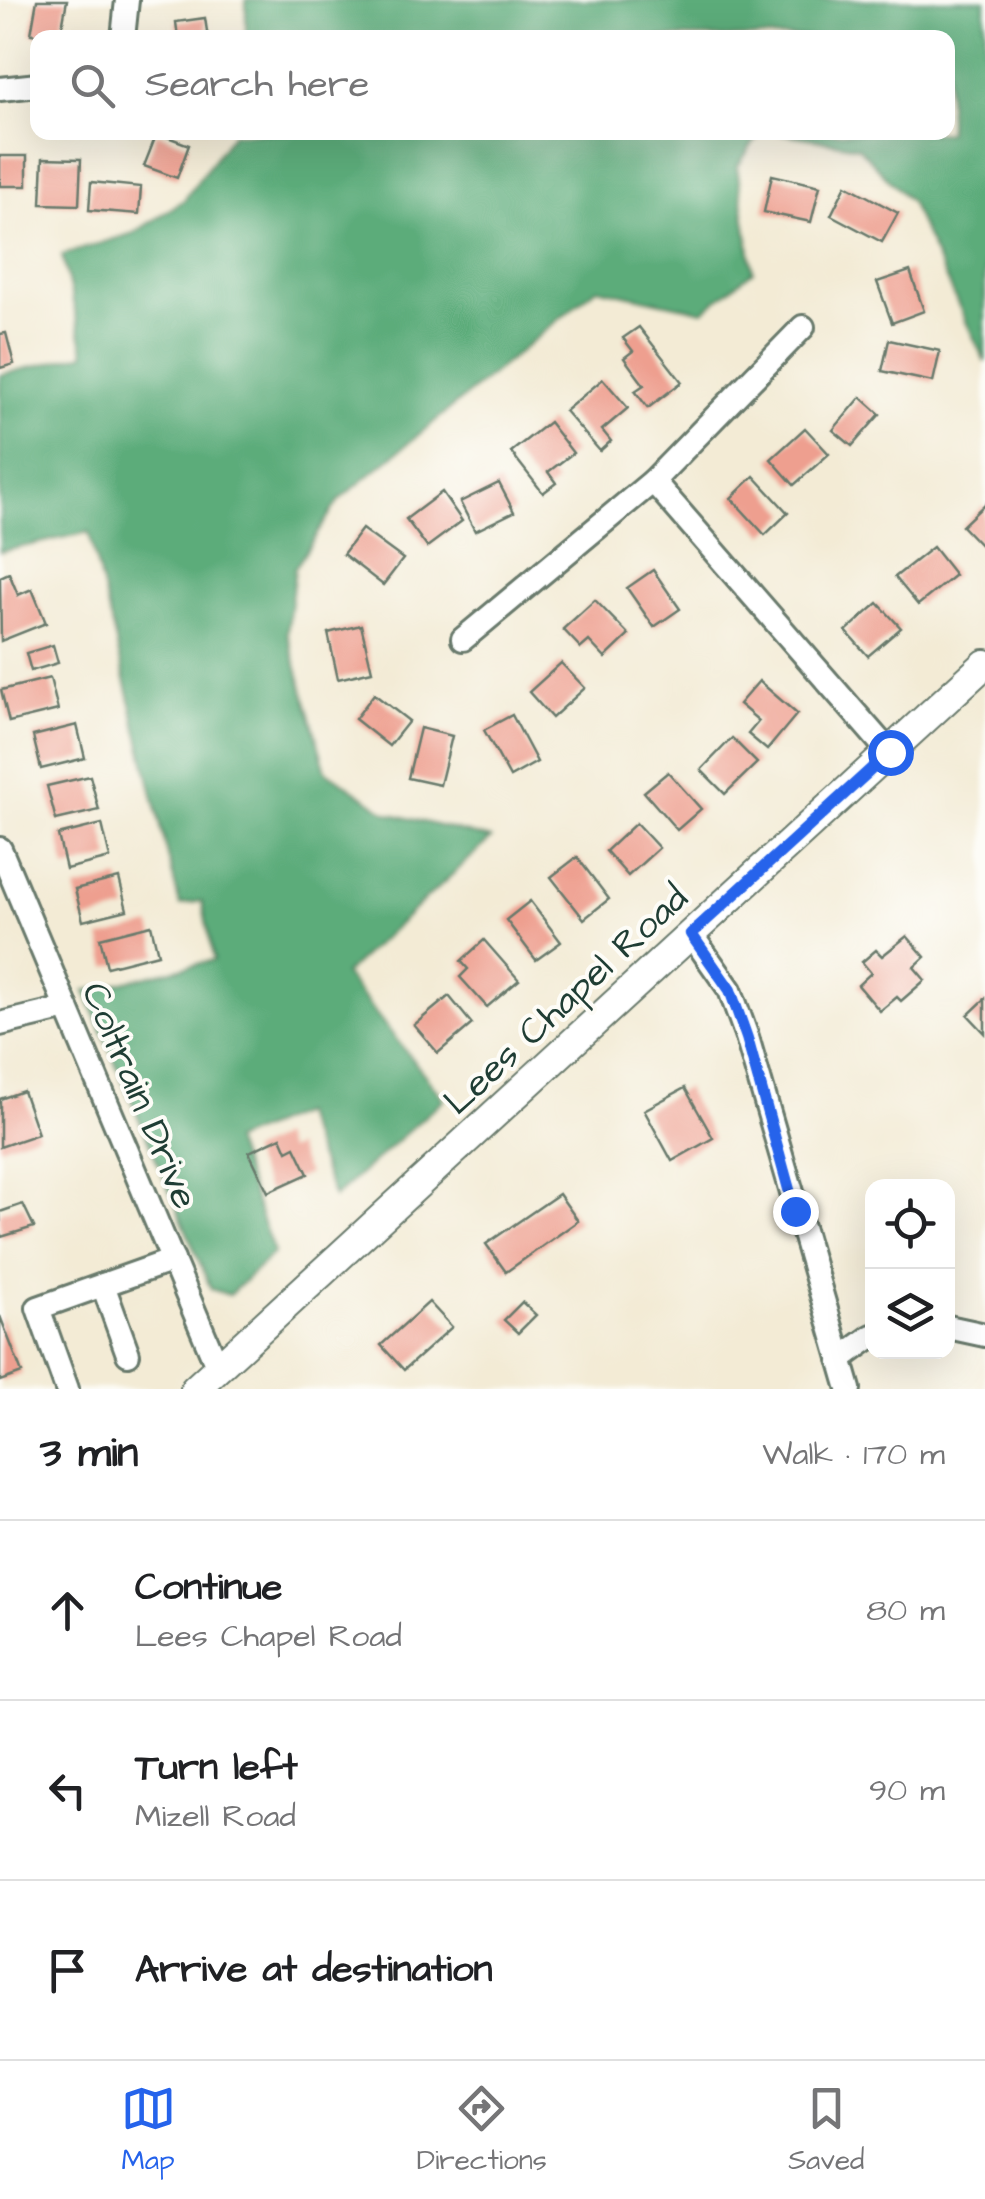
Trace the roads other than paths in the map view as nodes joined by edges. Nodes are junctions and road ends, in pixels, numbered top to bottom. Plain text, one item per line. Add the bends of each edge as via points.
1 (127, 0) edge
2 (124, 30) edge
3 (30, 86) edge
4 (0, 88) edge
5 (803, 327) dead end
6 (653, 481) junction
7 (463, 638) dead end
8 (985, 664) edge
9 (890, 752) junction
10 (0, 849) edge
11 (691, 934) junction
12 (67, 1008) junction
13 (0, 1024) edge
14 (172, 1260) junction
15 (103, 1285) junction
16 (955, 1329) edge
17 (985, 1335) edge
18 (865, 1341) edge
19 (128, 1354) dead end
20 (840, 1359) junction
21 (218, 1368) junction
22 (67, 1389) edge
23 (195, 1389) edge
24 (849, 1389) edge

1 - 2 street
3 - 4 street
5 - 6 street
6 - 7 street
6 - 9 street
8 - 9 main road, Lees Chapel Road
9 - 11 main road, Lees Chapel Road
10 - 12 street, Coltrain Drive
11 - 20 street via 730,990 747,1038
11 - 21 main road, Lees Chapel Road
12 - 13 street
12 - 14 street, Coltrain Drive
14 - 15 street
14 - 21 street, Coltrain Drive
15 - 19 street
15 - 22 street via 38,1308
16 - 17 street
18 - 20 street
20 - 24 street
21 - 23 main road, Lees Chapel Road

